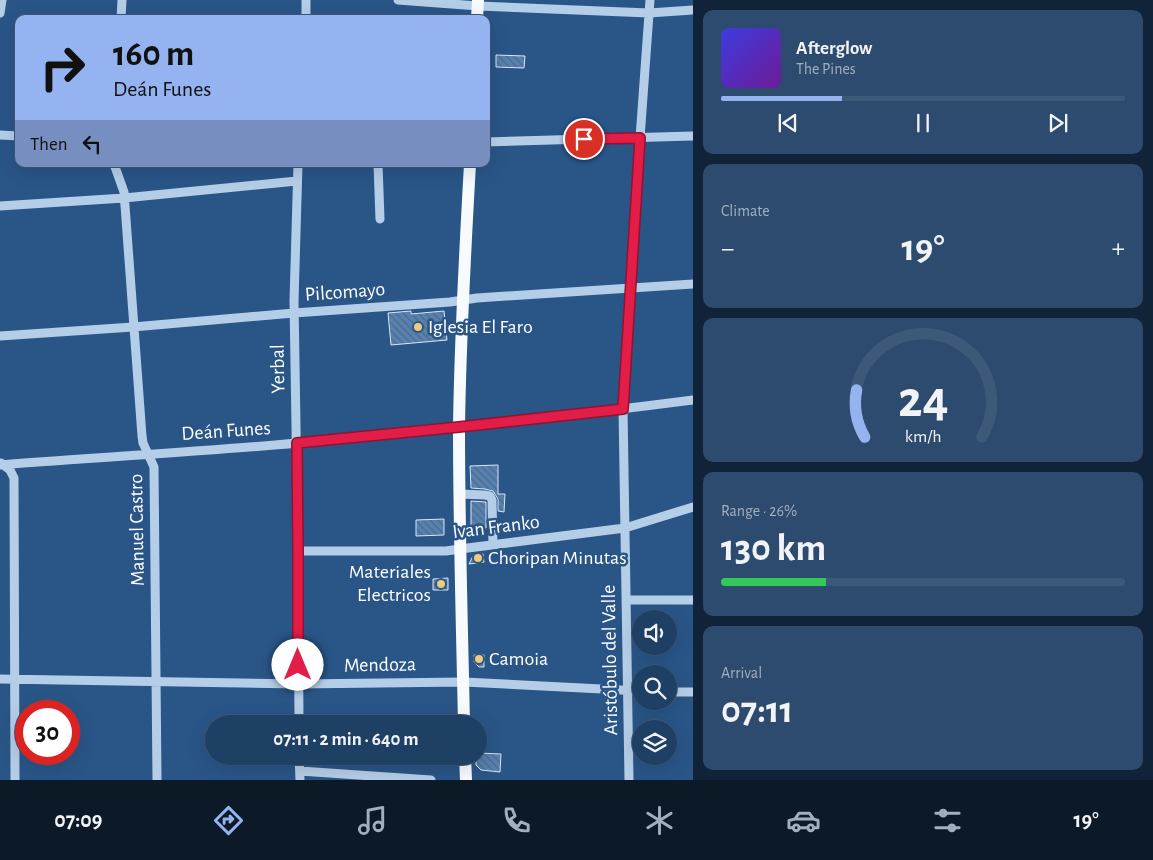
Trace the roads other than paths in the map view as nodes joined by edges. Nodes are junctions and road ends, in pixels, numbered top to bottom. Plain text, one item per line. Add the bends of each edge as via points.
1 (2, 0) edge
2 (122, 0) edge
3 (306, 0) edge
4 (398, 0) edge
5 (650, 0) edge
6 (478, 8) edge
7 (693, 10) edge
8 (0, 12) edge
9 (649, 13) junction
10 (121, 15) edge
11 (306, 15) edge
12 (0, 135) edge
13 (15, 136) edge
14 (693, 136) edge
15 (640, 138) junction
16 (490, 142) edge
17 (115, 167) edge
18 (298, 167) edge
19 (378, 167) edge
20 (470, 167) edge
21 (297, 182) junction
22 (124, 198) junction
23 (0, 206) edge
24 (380, 220) dead end
25 (693, 284) edge
26 (630, 288) junction
27 (462, 300) junction
28 (294, 312) junction
29 (133, 327) junction
30 (0, 336) edge
31 (693, 400) edge
32 (623, 409) junction
33 (459, 427) junction
34 (297, 443) junction
35 (148, 454) junction
36 (1, 464) edge
37 (460, 494) junction
38 (693, 507) edge
39 (625, 528) junction
40 (493, 546) junction
41 (460, 549) junction
42 (298, 551) junction
43 (626, 600) junction
44 (693, 600) edge
45 (0, 679) edge
46 (14, 679) junction
47 (156, 682) junction
48 (464, 682) junction
49 (298, 684) junction
50 (628, 691) junction
51 (632, 691) edge
52 (677, 692) edge
53 (693, 692) edge
54 (299, 715) edge
55 (464, 715) edge
56 (465, 765) edge
57 (300, 776) edge
58 (15, 780) edge
59 (157, 780) edge
60 (431, 780) edge
61 (466, 780) edge
62 (629, 780) edge

1 - 8 street
2 - 10 street
3 - 11 street
4 - 6 street
5 - 9 street, Aristóbulo del Valle
6 - 9 street
7 - 9 street
9 - 15 street, Aristóbulo del Valle
12 - 13 street
14 - 15 street
15 - 16 street
15 - 26 street, Aristóbulo del Valle
17 - 22 street, Manuel Castro
18 - 21 street, Yerbal
19 - 24 street
20 - 27 main road
21 - 22 street
21 - 28 street, Yerbal
22 - 23 street
22 - 29 street, Manuel Castro
25 - 26 street, Pilcomayo
26 - 27 street, Pilcomayo
26 - 32 street, Aristóbulo del Valle
27 - 28 street, Pilcomayo
27 - 33 main road
28 - 29 street, Pilcomayo
28 - 34 street, Yerbal
29 - 30 street, Pilcomayo
29 - 35 street, Manuel Castro via 142,436
31 - 32 street, Deán Funes
32 - 33 street, Deán Funes
32 - 39 street, Aristóbulo del Valle
33 - 34 street, Deán Funes
33 - 37 main road
34 - 35 street, Deán Funes
34 - 42 street, Yerbal
35 - 36 street, Deán Funes
35 - 47 street, Manuel Castro via 154,467
36 - 46 street via 10,470 14,478
37 - 40 street via 490,496
37 - 41 main road
38 - 39 street, Ivan Franko
39 - 40 street, Ivan Franko
39 - 43 street, Aristóbulo del Valle
40 - 41 street, Ivan Franko
41 - 42 street, Ivan Franko
41 - 48 main road
42 - 49 street, Yerbal
43 - 44 street
43 - 50 street, Aristóbulo del Valle
45 - 46 street, Mendoza
46 - 47 street, Mendoza
46 - 58 street
47 - 49 street, Mendoza
47 - 59 street, Manuel Castro
48 - 49 street, Mendoza
48 - 50 street, Mendoza
48 - 55 main road
49 - 54 street, Yerbal
50 - 51 street, Mendoza
50 - 62 street, Aristóbulo del Valle
52 - 53 street
56 - 61 main road
57 - 60 street

